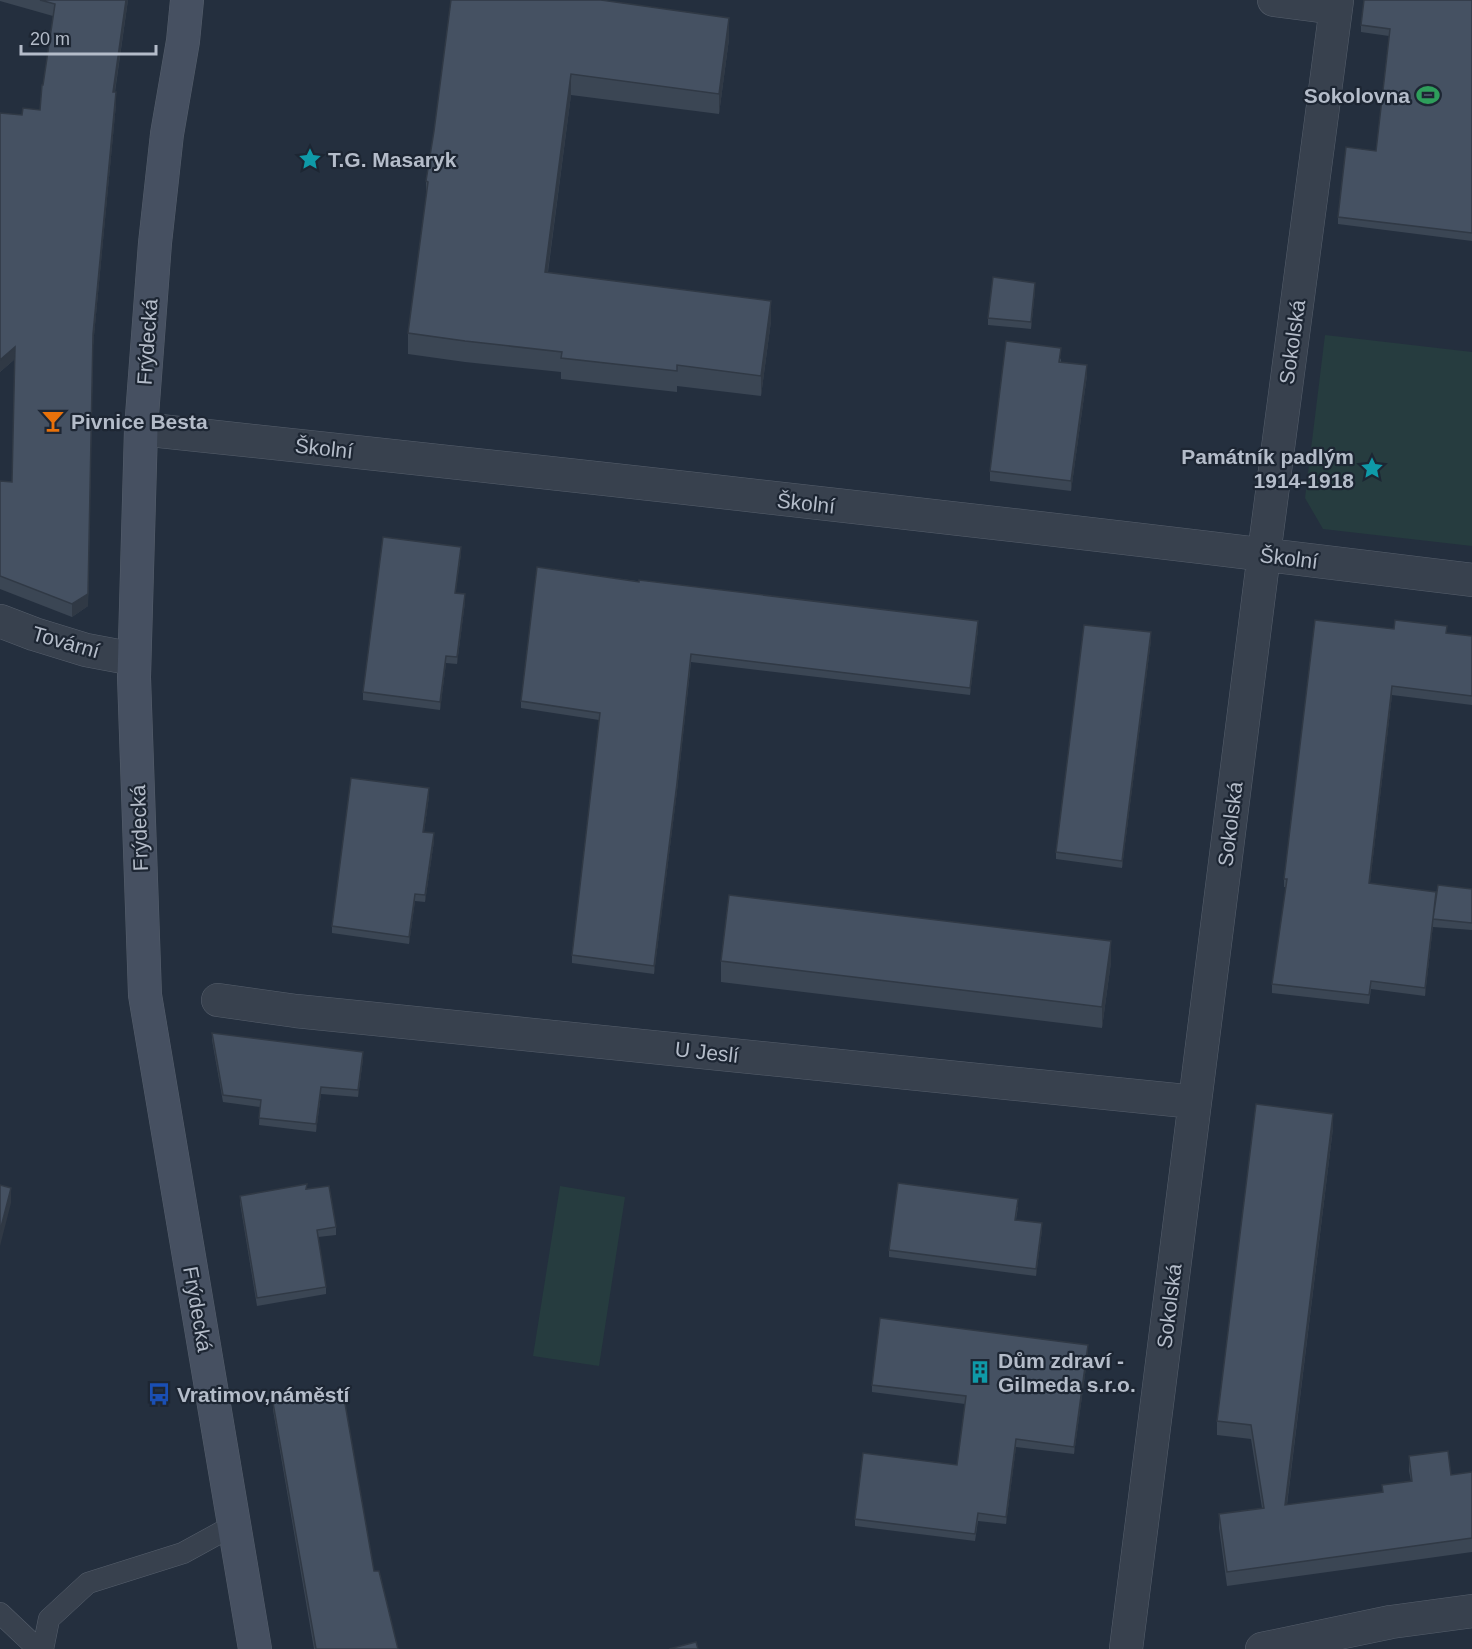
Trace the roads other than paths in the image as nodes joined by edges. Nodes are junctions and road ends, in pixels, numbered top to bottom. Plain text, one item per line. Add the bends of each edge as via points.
1 (187, 0) edge
2 (1274, 0) edge
3 (1336, 4) edge
4 (141, 429) junction
5 (1264, 554) junction
6 (1472, 580) edge
7 (0, 621) edge
8 (134, 659) junction
9 (218, 1000) dead end
10 (1195, 1102) junction
11 (234, 1525) junction
12 (1472, 1611) edge
13 (0, 1613) edge
14 (38, 1649) edge
15 (43, 1649) edge
16 (255, 1649) edge
17 (1126, 1649) edge
18 (1262, 1649) edge

1 - 4 main road, Frýdecká via 167,134
2 - 3 street
3 - 5 street, Sokolská
4 - 5 street, Školní
4 - 8 main road, Frýdecká
5 - 6 street, Školní
5 - 10 street, Sokolská
7 - 8 street, Tovární via 86,650
8 - 11 main road, Frýdecká via 145,995
9 - 10 street, U Jeslí
10 - 17 street, Sokolská
11 - 15 lane via 183,1553 88,1582 49,1618
11 - 16 main road, Frýdecká
12 - 18 street via 1391,1622
13 - 14 lane

